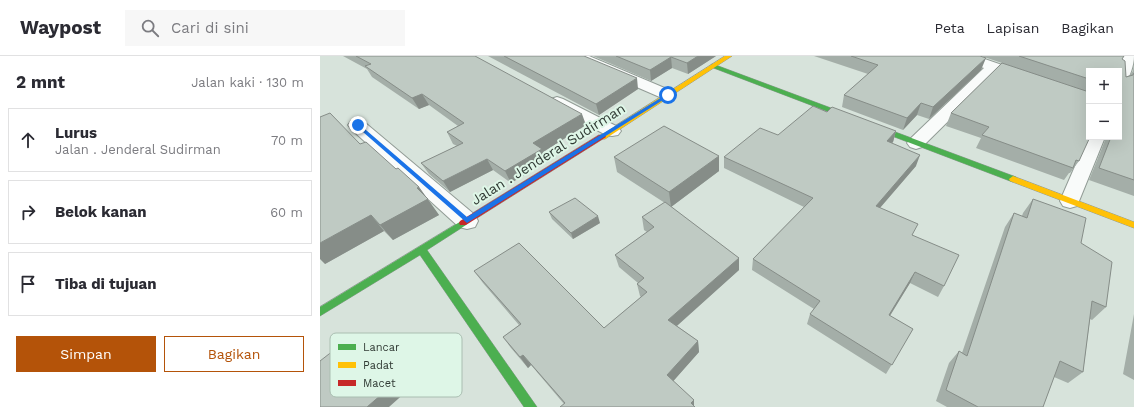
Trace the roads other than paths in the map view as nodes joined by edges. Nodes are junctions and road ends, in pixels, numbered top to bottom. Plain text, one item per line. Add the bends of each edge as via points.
1 (577, 56) edge
2 (729, 56) edge
3 (962, 56) edge
4 (1130, 56) edge
5 (713, 66) junction
6 (994, 67) junction
7 (1122, 75) edge
8 (1038, 82) edge
9 (543, 94) edge
10 (668, 95) junction
11 (358, 125) dead end
12 (612, 131) junction
13 (1095, 140) edge
14 (916, 143) junction
15 (1070, 201) junction
16 (467, 221) junction
17 (1134, 225) edge
18 (421, 249) junction
19 (320, 312) edge
20 (531, 407) edge

1 - 10 street
2 - 5 street, Jalan . Jenderal Sudirman
3 - 6 street
4 - 7 street
5 - 10 street, Jalan . Jenderal Sudirman
5 - 14 street
6 - 8 street
6 - 14 street
9 - 12 street
10 - 12 street, Jalan . Jenderal Sudirman
11 - 16 street
12 - 16 street, Jalan . Jenderal Sudirman
13 - 15 street
14 - 15 street
15 - 17 street
16 - 18 street, Jalan . Jenderal Sudirman
18 - 19 street, Jalan . Jenderal Sudirman
18 - 20 street

